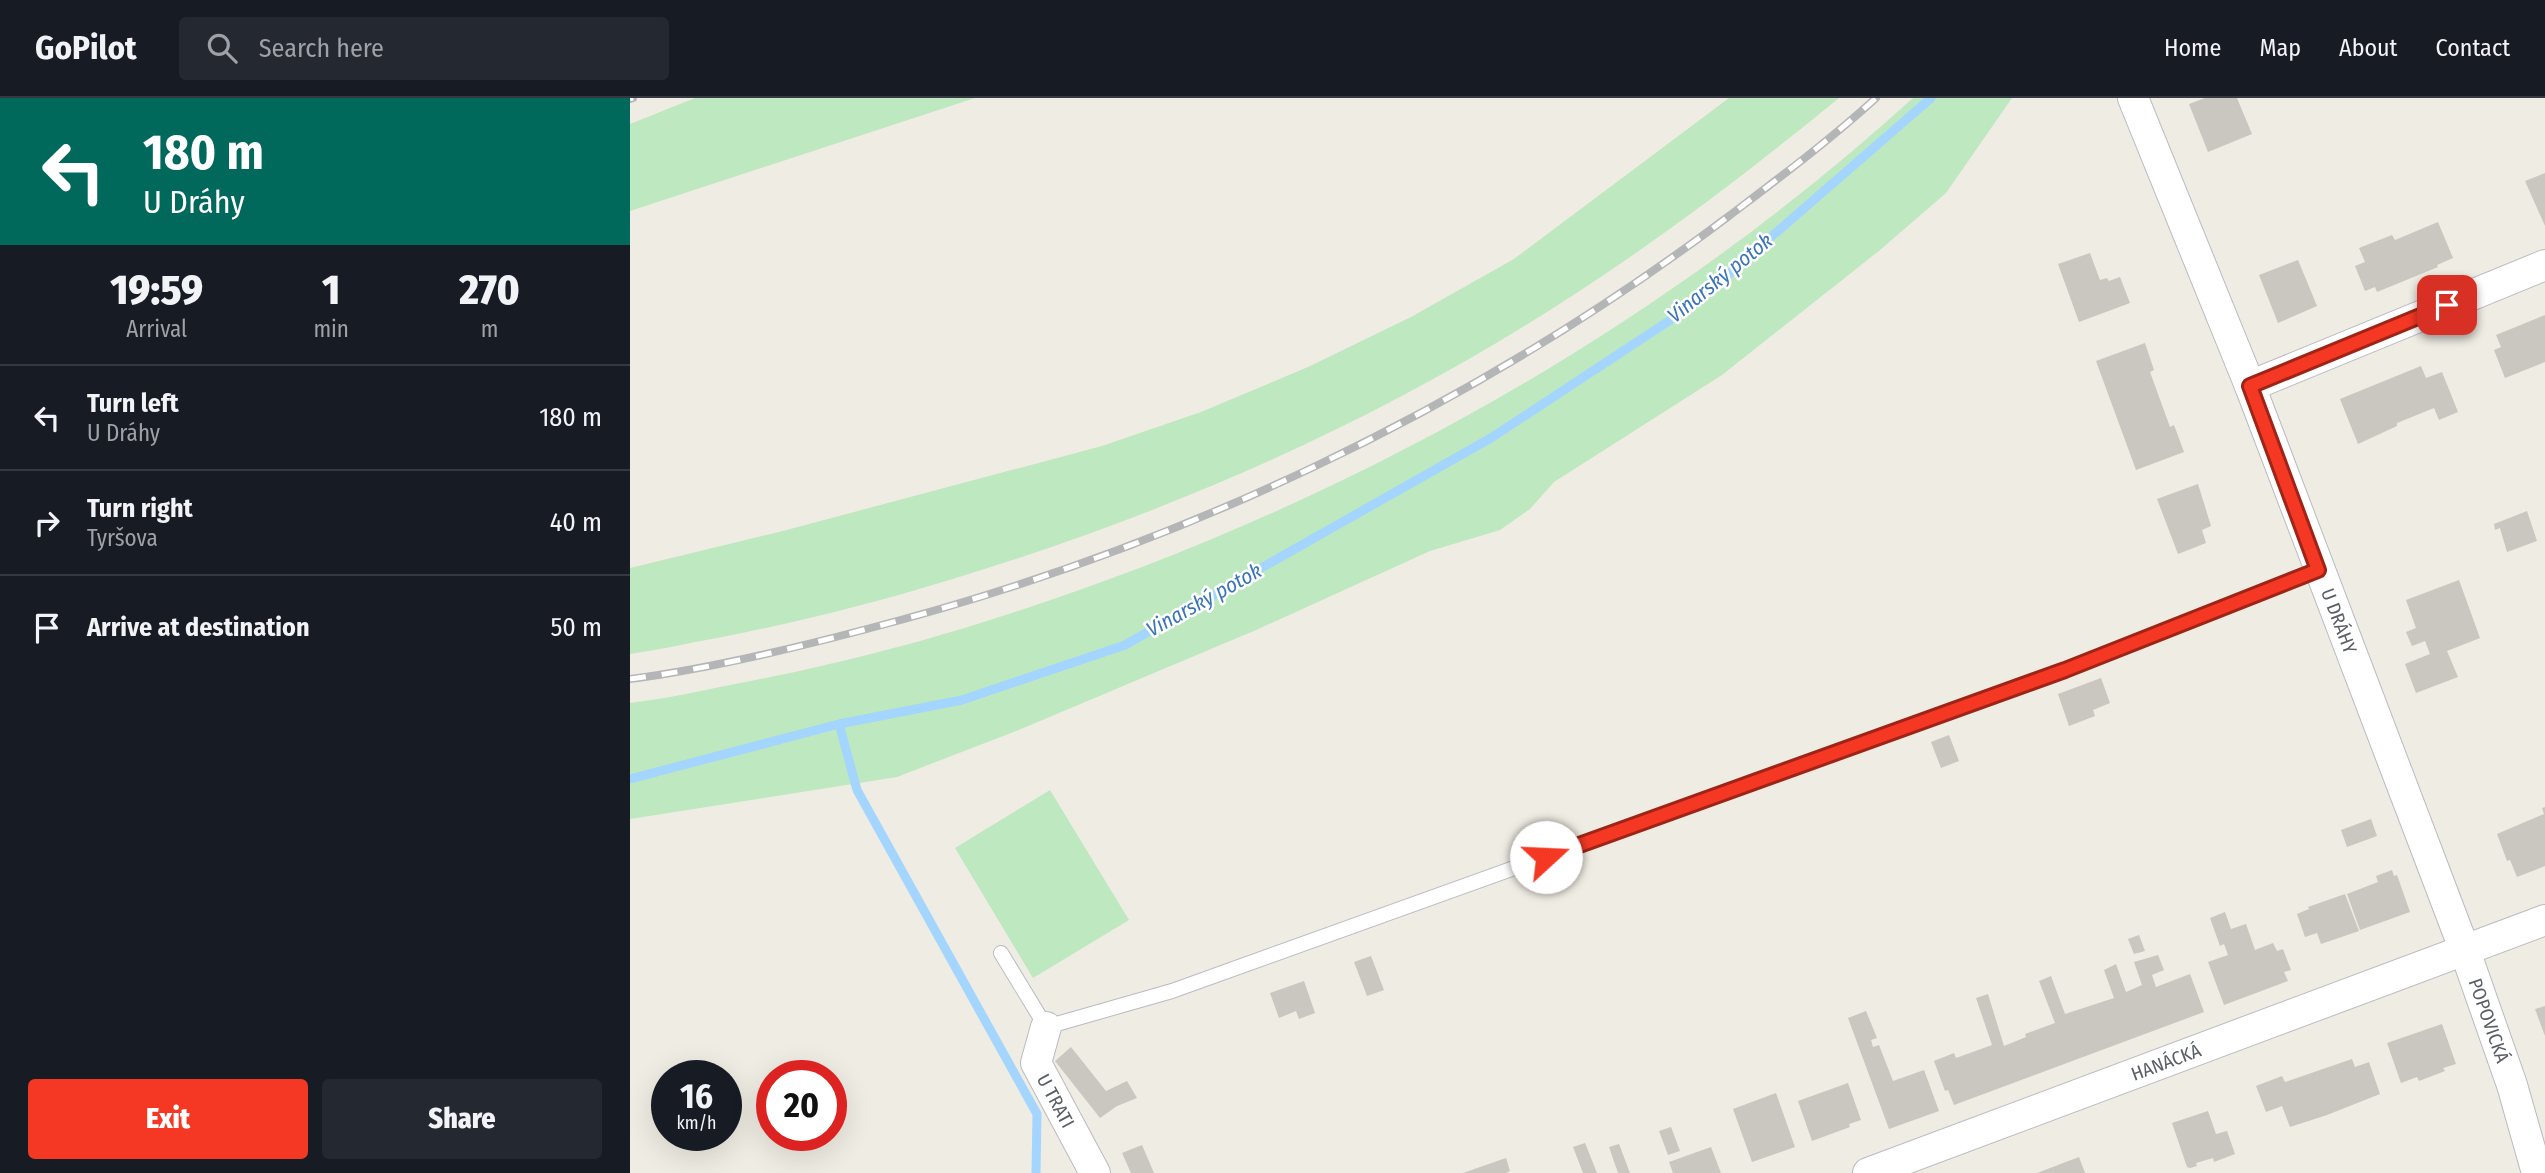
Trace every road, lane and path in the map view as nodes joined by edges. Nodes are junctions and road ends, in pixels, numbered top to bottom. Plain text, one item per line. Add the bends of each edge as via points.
1 (2133, 98) edge
2 (2545, 265) edge
3 (2250, 386) junction
4 (2318, 570) junction
5 (2545, 920) edge
6 (2465, 951) junction
7 (1002, 953) dead end
8 (1046, 1027) junction
9 (1095, 1173) edge
10 (1868, 1173) edge
11 (2538, 1173) edge

1 - 3 street, U DRÁHY
2 - 3 street
3 - 4 street, U DRÁHY
4 - 6 street, U DRÁHY
4 - 8 lane via 2065,670 1481,881 1172,991
5 - 6 street
6 - 10 street, HANÁCKÁ
6 - 11 street, POPOVICKÁ
7 - 8 lane
8 - 9 street, U TRATI via 1036,1063

